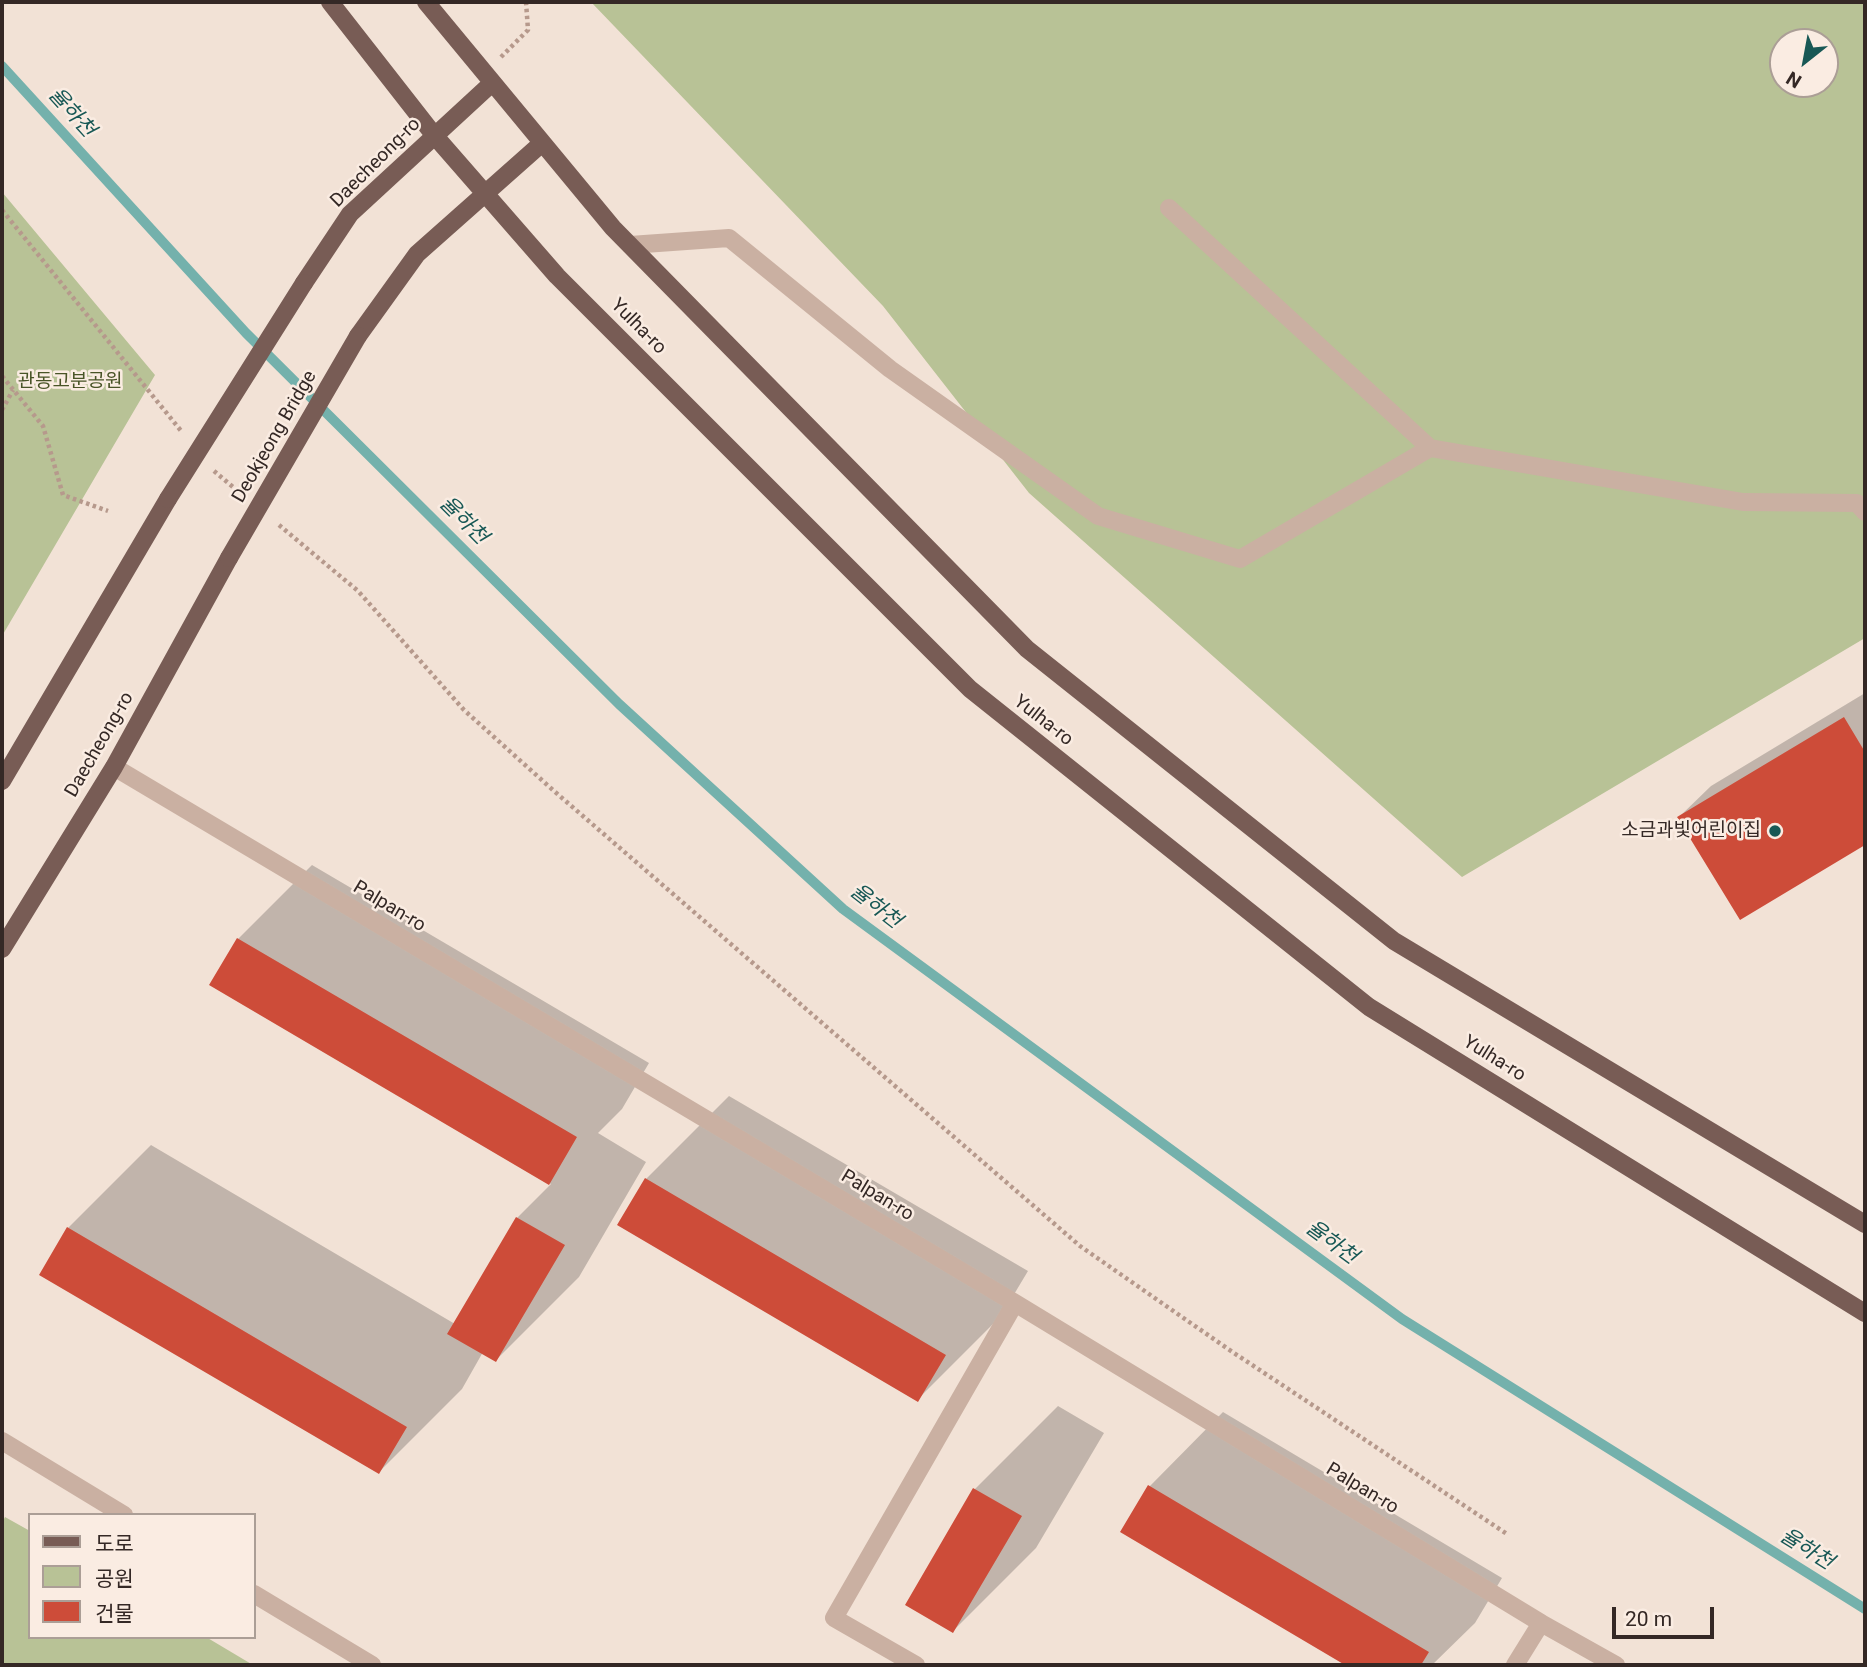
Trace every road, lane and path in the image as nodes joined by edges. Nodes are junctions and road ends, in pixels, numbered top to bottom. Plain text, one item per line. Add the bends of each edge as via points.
1 (330, 2) edge
2 (426, 2) edge
3 (526, 2) edge
4 (487, 80) junction
5 (434, 135) junction
6 (541, 144) junction
7 (483, 192) junction
8 (1169, 208) dead end
9 (2, 210) edge
10 (630, 245) junction
11 (2, 376) edge
12 (13, 390) junction
13 (2, 410) edge
14 (190, 441) dead end
15 (1430, 449) junction
16 (207, 463) dead end
17 (247, 499) dead end
18 (108, 512) dead end
19 (1865, 512) edge
20 (277, 524) dead end
21 (229, 558) joint
22 (114, 768) junction
23 (2, 781) edge
24 (2, 949) edge
25 (1865, 1223) edge
26 (1015, 1303) junction
27 (1865, 1313) edge
28 (2, 1441) edge
29 (121, 1513) edge
30 (1507, 1534) dead end
31 (256, 1595) edge
32 (1541, 1623) junction
33 (372, 1665) edge
34 (916, 1665) edge
35 (1516, 1665) edge
36 (1616, 1665) edge

1 - 5 main road, Yulha-ro
2 - 4 main road
3 - 4 path via 528,30
4 - 5 main road, Daecheong-ro
4 - 6 main road
5 - 7 main road, Yulha-ro
5 - 23 main road, Daecheong-ro, bridge via 350,214 168,499
6 - 7 main road
6 - 10 main road
7 - 21 main road, Deokjeong Bridge, bridge via 417,254 358,337
7 - 27 main road, Yulha-ro via 557,276 970,689 1369,1007
8 - 15 street
9 - 14 path
10 - 15 street via 729,238 890,369 1098,516 1240,559
10 - 25 main road via 1027,649 1394,941
11 - 12 path
12 - 13 path
12 - 18 path via 43,426 63,495
15 - 19 street via 1743,502 1857,503
16 - 17 path
20 - 30 path via 358,591 464,710 554,791 1080,1245
21 - 22 main road, Daecheong-ro
22 - 24 main road, Daecheong-ro
22 - 26 street, Palpan-ro
26 - 32 street, Palpan-ro
26 - 34 street via 834,1618
28 - 29 street
31 - 33 street
32 - 35 street
32 - 36 street, Palpan-ro

